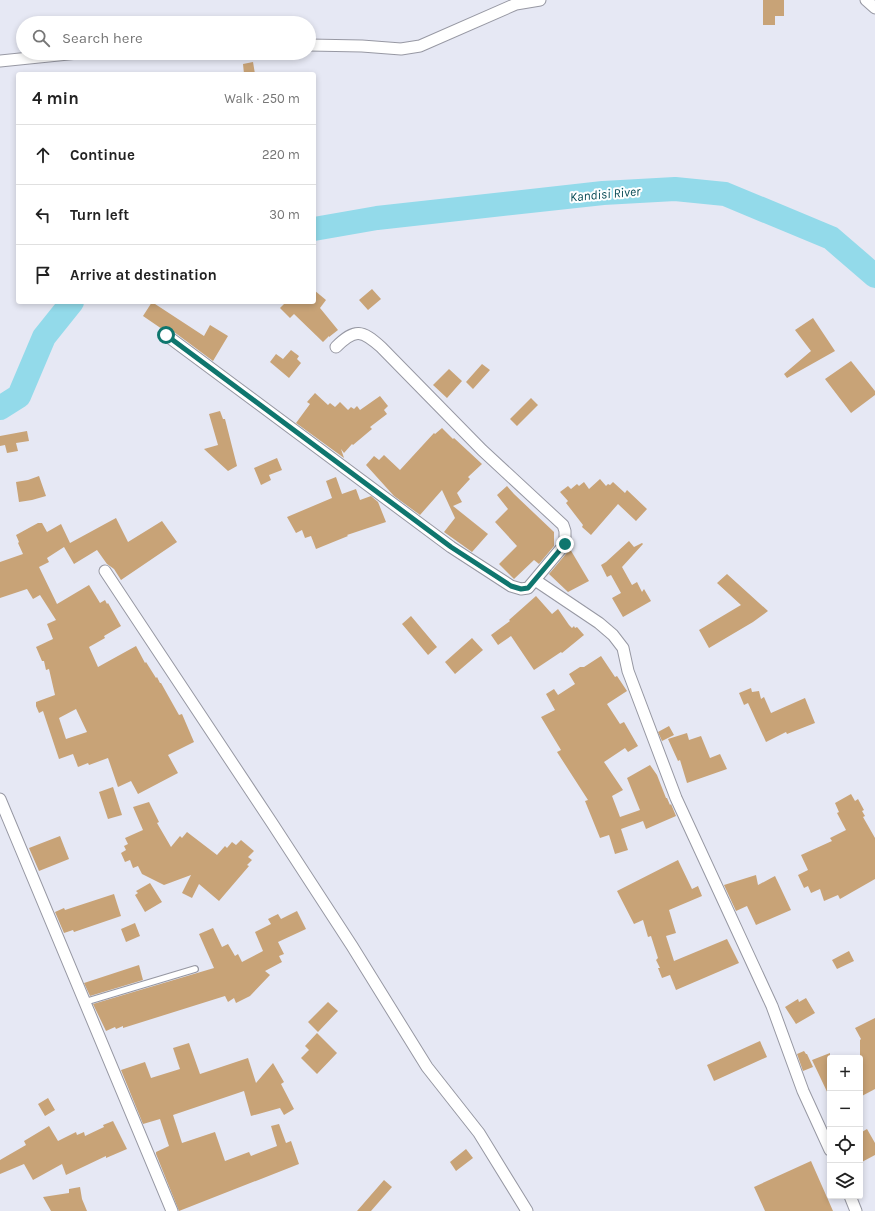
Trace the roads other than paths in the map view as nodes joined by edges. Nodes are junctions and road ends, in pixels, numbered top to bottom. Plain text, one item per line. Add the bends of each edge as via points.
1 (540, 0) edge
2 (866, 0) edge
3 (875, 8) edge
4 (316, 45) edge
5 (16, 59) edge
6 (0, 61) edge
7 (166, 335) dead end
8 (336, 347) dead end
9 (105, 571) dead end
10 (535, 580) junction
11 (0, 799) edge
12 (195, 969) dead end
13 (85, 1002) junction
14 (827, 1143) edge
15 (851, 1199) edge
16 (172, 1211) edge
17 (527, 1211) edge
18 (856, 1211) edge

1 - 4 street via 516,4 420,46 401,49
2 - 3 street
5 - 6 street
7 - 10 street via 451,547 511,586 528,588
8 - 10 street via 353,334 370,337 482,450 563,525 565,544
9 - 17 street via 352,946 427,1067 479,1133
10 - 14 street via 599,623 623,648 628,671 676,798 772,1006 803,1091
11 - 13 street
12 - 13 lane
13 - 16 street
15 - 18 street

